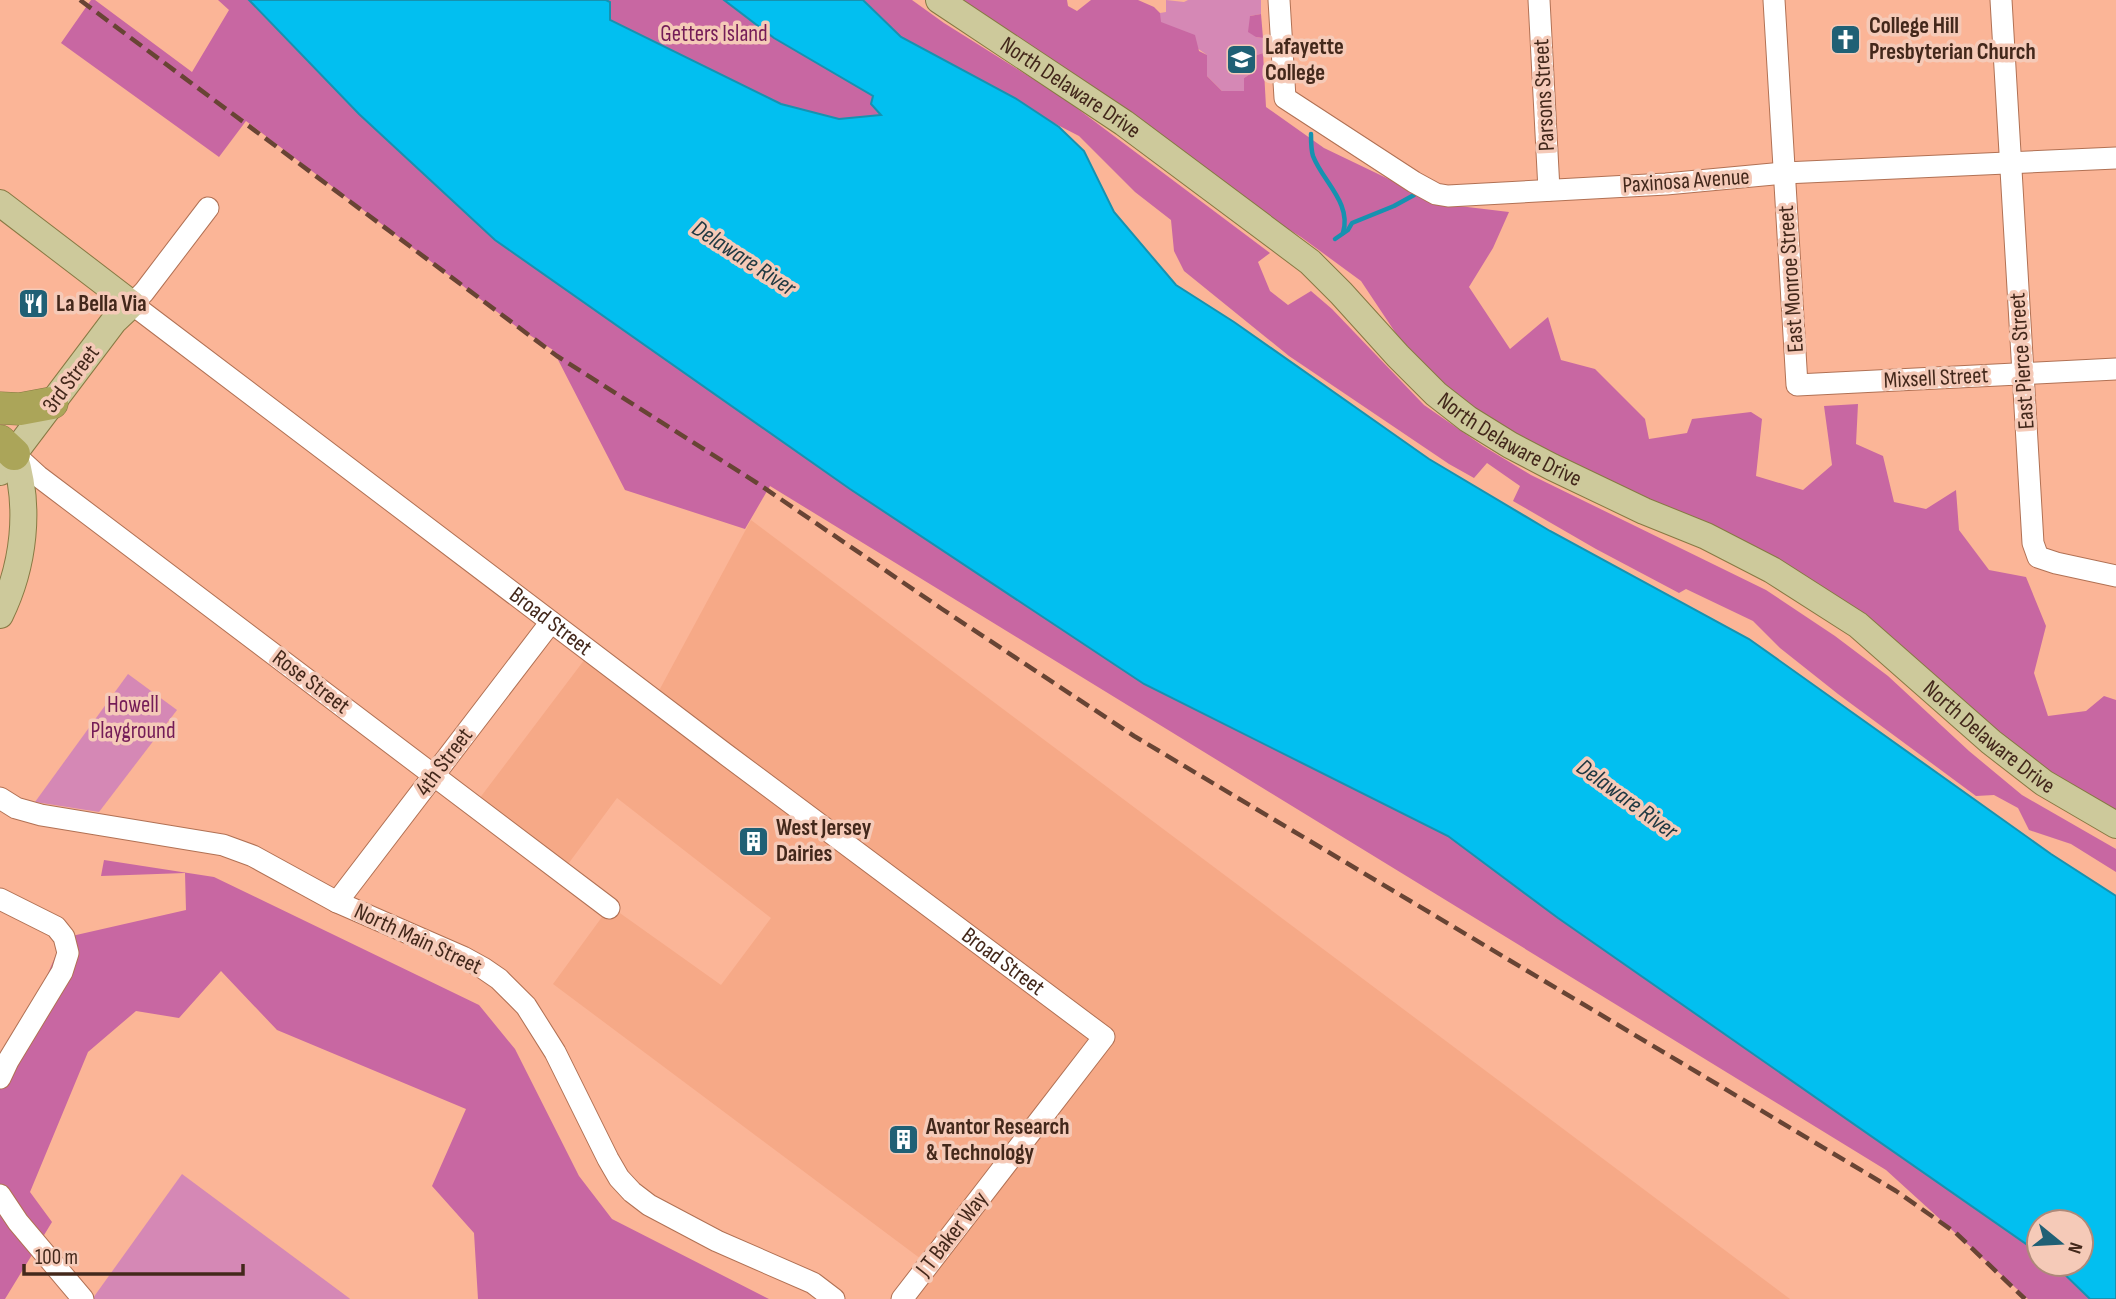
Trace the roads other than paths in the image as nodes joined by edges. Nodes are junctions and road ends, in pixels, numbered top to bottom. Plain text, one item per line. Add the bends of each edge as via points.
1 (940, 0) edge
2 (1279, 0) edge
3 (1539, 0) edge
4 (1774, 0) edge
5 (2001, 0) edge
6 (2116, 158) edge
7 (2009, 164) junction
8 (1784, 173) junction
9 (1549, 190) junction
10 (0, 204) edge
11 (208, 208) dead end
12 (132, 304) junction
13 (2116, 369) edge
14 (2022, 374) junction
15 (1797, 385) joint
16 (52, 403) junction
17 (0, 408) edge
18 (5, 456) edge
19 (2116, 576) edge
20 (0, 615) edge
21 (551, 622) junction
22 (433, 775) junction
23 (0, 798) edge
24 (2116, 825) edge
25 (0, 899) edge
26 (337, 902) junction
27 (609, 908) dead end
28 (1104, 1037) joint
29 (0, 1078) edge
30 (0, 1195) edge
31 (83, 1299) edge
32 (833, 1299) edge
33 (902, 1299) edge

1 - 24 main road, North Delaware Drive via 1124,124 1310,262 1436,394 1468,419 1552,467 1706,536 1783,577 1858,625 2044,783
2 - 9 street, Paxinosa Avenue via 1285,98 1436,194
3 - 9 street, Parsons Street
4 - 8 street, East Monroe Street
5 - 7 street, East Pierce Street
6 - 7 street, Paxinosa Avenue
7 - 8 street, Paxinosa Avenue
7 - 14 street, East Pierce Street
8 - 9 street, Paxinosa Avenue
8 - 15 street, East Monroe Street
10 - 12 main road, Broad Street
11 - 12 street, 3rd Street
12 - 16 main road, 3rd Street
12 - 21 street, Broad Street
13 - 14 street, Mixsell Street
14 - 15 street, Mixsell Street
14 - 19 street, East Pierce Street via 2033,543 2038,557
16 - 17 highway
16 - 18 main road, 3rd Street
18 - 20 main road via 21,482 23,534 16,576
18 - 22 street, Rose Street
21 - 22 street, 4th Street
21 - 28 street, Broad Street
22 - 26 street, 4th Street
22 - 27 street, Rose Street
23 - 26 street, North Main Street via 41,815 223,845 253,856
25 - 29 street via 56,927 68,953 62,972
26 - 32 street, North Main Street via 463,957 515,992 555,1052 608,1159 632,1192 717,1241 813,1283
28 - 33 street, J T Baker Way
30 - 31 street

